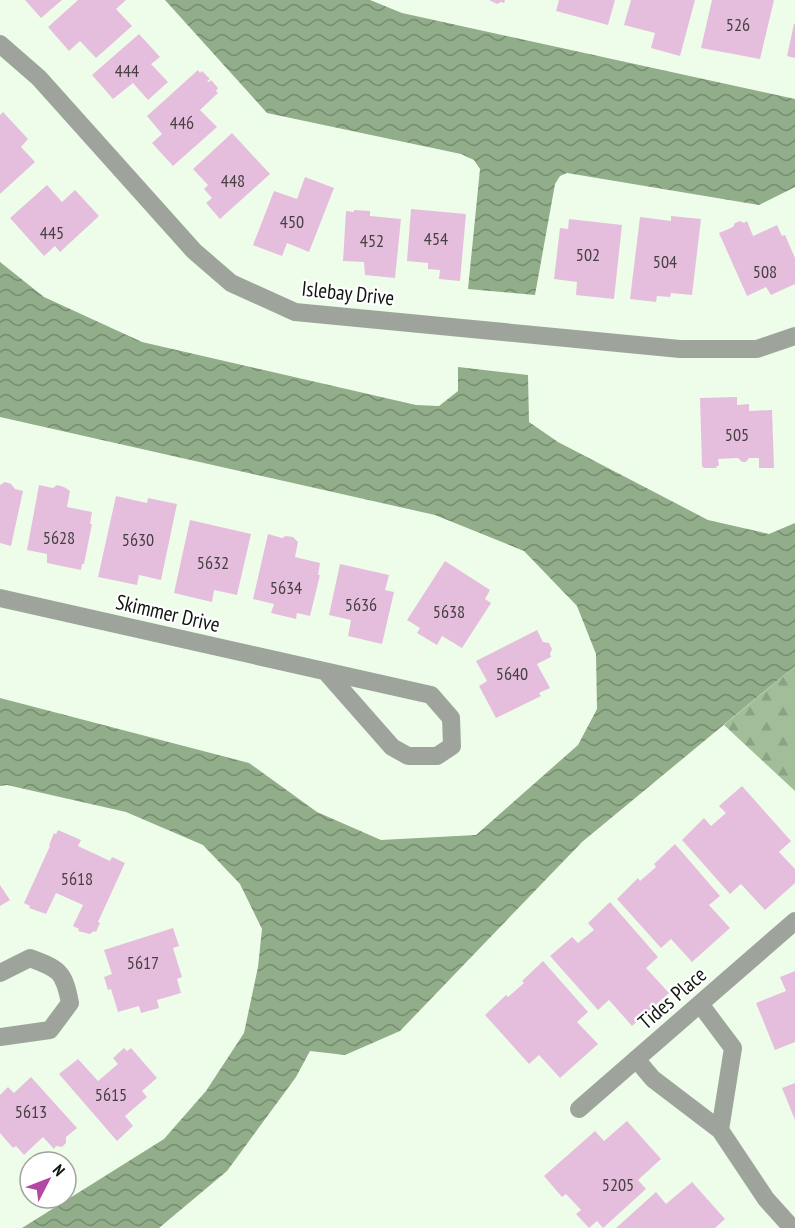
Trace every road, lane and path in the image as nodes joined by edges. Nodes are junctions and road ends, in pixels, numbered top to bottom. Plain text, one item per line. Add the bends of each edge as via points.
1 (0, 44) edge
2 (795, 336) edge
3 (0, 598) edge
4 (326, 672) junction
5 (795, 921) edge
6 (0, 973) edge
7 (700, 1004) junction
8 (0, 1037) edge
9 (636, 1059) junction
10 (579, 1109) dead end
11 (720, 1130) junction
12 (792, 1228) edge

1 - 2 street, Islebay Drive via 39,78 194,251 231,283 295,312 680,349 757,349
3 - 4 street, Skimmer Drive
4 - 4 street, Skimmer Drive via 392,747 408,756 436,756 452,746 451,718 431,695
5 - 7 street, Tides Place
6 - 8 street via 30,958 55,968 67,986 70,1003 50,1030
7 - 9 street, Tides Place
7 - 11 street via 733,1048
9 - 10 street, Tides Place
9 - 11 street via 653,1079
11 - 12 street via 766,1199

